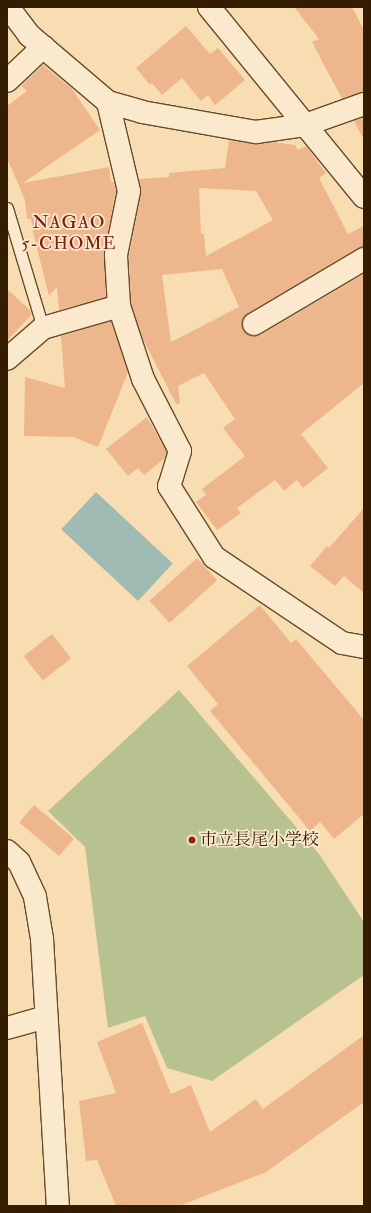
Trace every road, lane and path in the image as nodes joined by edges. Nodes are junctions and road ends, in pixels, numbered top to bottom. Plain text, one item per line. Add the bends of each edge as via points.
1 (8, 7) edge
2 (209, 7) edge
3 (43, 47) junction
4 (7, 80) edge
5 (108, 102) junction
6 (364, 104) edge
7 (305, 125) junction
8 (364, 197) edge
9 (7, 208) edge
10 (364, 259) edge
11 (119, 306) junction
12 (254, 324) dead end
13 (43, 328) junction
14 (7, 359) edge
15 (364, 647) edge
16 (7, 851) edge
17 (46, 1017) junction
18 (7, 1028) edge
19 (58, 1206) edge

1 - 3 street via 29,35
2 - 7 street
3 - 4 street
3 - 5 street
5 - 7 street via 142,112 256,132
5 - 11 street via 129,191 116,255
6 - 7 street
7 - 8 street
9 - 13 lane
10 - 12 street
11 - 13 street
11 - 15 street via 143,379 180,451 169,486 214,558 342,643
13 - 14 street
16 - 17 street via 19,862 36,897 42,940
17 - 18 street
17 - 19 street

